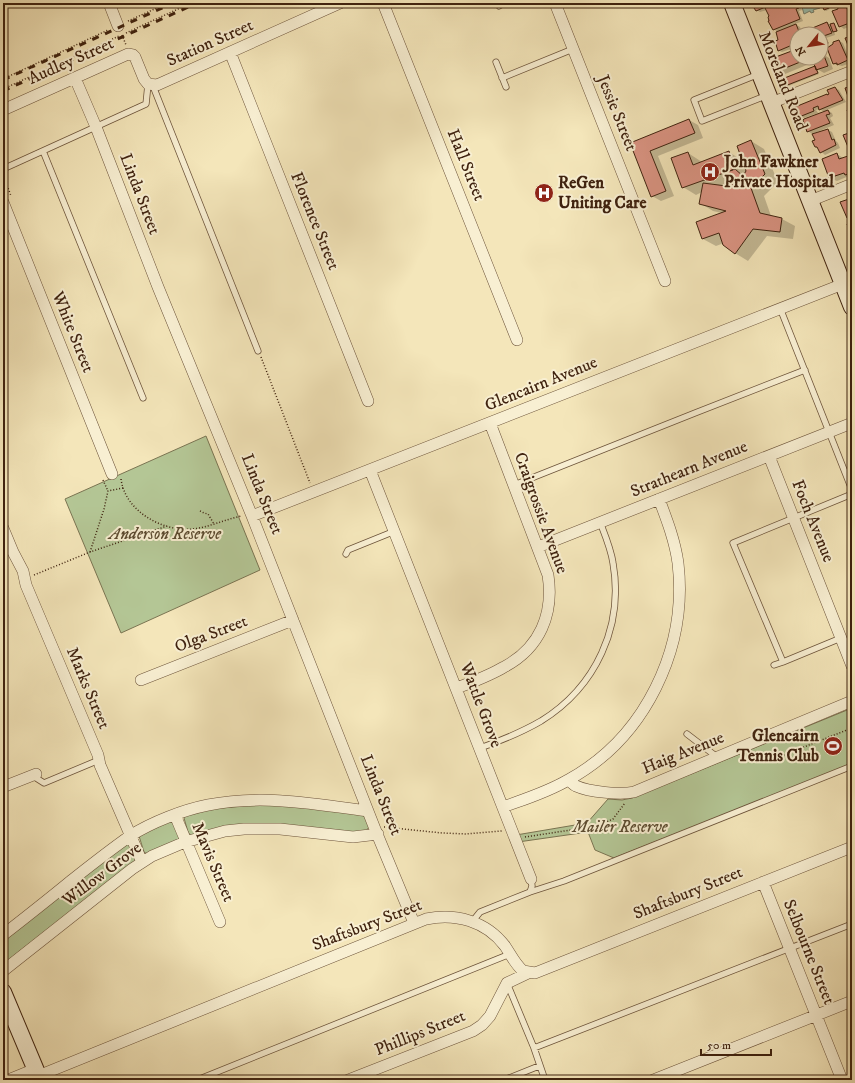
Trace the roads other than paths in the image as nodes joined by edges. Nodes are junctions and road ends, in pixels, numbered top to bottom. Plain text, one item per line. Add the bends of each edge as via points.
1 (109, 3) edge
2 (340, 3) edge
3 (383, 3) edge
4 (555, 3) edge
5 (732, 3) edge
6 (120, 30) road end
7 (573, 49) junction
8 (230, 52) junction
9 (496, 62) dead end
10 (852, 71) edge
11 (760, 73) junction
12 (75, 78) junction
13 (502, 78) junction
14 (151, 85) junction
15 (506, 87) dead end
16 (770, 99) junction
17 (3, 110) edge
18 (96, 127) junction
19 (43, 151) junction
20 (3, 169) edge
21 (852, 184) edge
22 (7, 199) edge
23 (810, 201) junction
24 (665, 281) dead end
25 (843, 284) junction
26 (852, 307) edge
27 (780, 308) junction
28 (517, 340) dead end
29 (258, 351) road end
30 (805, 370) junction
31 (143, 398) dead end
32 (368, 401) dead end
33 (490, 423) junction
34 (852, 423) edge
35 (829, 432) junction
36 (768, 456) junction
37 (370, 470) junction
38 (116, 475) road end
39 (514, 485) junction
40 (852, 490) edge
41 (852, 494) edge
42 (659, 499) junction
43 (252, 516) junction
44 (793, 518) junction
45 (600, 522) junction
46 (3, 528) edge
47 (395, 532) junction
48 (538, 547) junction
49 (346, 554) dead end
50 (293, 620) junction
51 (841, 638) junction
52 (783, 662) junction
53 (774, 665) dead end
54 (852, 666) edge
55 (141, 680) dead end
56 (456, 688) junction
57 (852, 701) edge
58 (687, 734) dead end
59 (480, 748) junction
60 (717, 758) junction
61 (99, 760) junction
62 (852, 766) edge
63 (35, 775) joint
64 (569, 780) junction
65 (3, 787) edge
66 (503, 807) junction
67 (368, 811) junction
68 (175, 815) junction
69 (377, 831) junction
70 (131, 836) junction
71 (186, 842) junction
72 (852, 847) edge
73 (142, 862) junction
74 (531, 879) joint
75 (763, 882) junction
76 (530, 892) junction
77 (220, 922) dead end
78 (472, 922) junction
79 (414, 923) junction
80 (852, 924) edge
81 (3, 935) edge
82 (789, 948) junction
83 (510, 954) junction
84 (3, 971) edge
85 (528, 973) junction
86 (507, 983) junction
87 (3, 992) edge
88 (852, 1001) edge
89 (816, 1016) junction
90 (534, 1048) junction
91 (539, 1066) junction
92 (37, 1075) edge
93 (8, 1080) edge
94 (197, 1080) edge
95 (348, 1080) edge
96 (504, 1080) edge
97 (545, 1080) edge
98 (654, 1080) edge
99 (842, 1080) edge

1 - 6 street
2 - 8 street, Station Street
3 - 28 street, Hall Street
4 - 7 street, Jessie Street
5 - 11 main road, Moreland Road
7 - 13 lane
7 - 24 street, Jessie Street
8 - 14 street, Station Street via 157,85
8 - 32 street, Florence Street
9 - 13 lane
10 - 16 street
11 - 16 main road, Moreland Road
11 - 16 lane via 694,100 702,121
12 - 14 street, Audley Street via 130,54 135,57 144,79
12 - 17 street, Audley Street
12 - 18 street, Linda Street
13 - 15 lane
14 - 18 lane via 146,104
14 - 29 lane
16 - 23 main road, Moreland Road
18 - 19 lane
18 - 43 street, Linda Street via 158,287
19 - 20 lane
19 - 31 lane
21 - 23 street
22 - 38 street, White Street
23 - 25 main road, Moreland Road
25 - 26 main road, Moreland Road
25 - 27 street, Glencairn Avenue
27 - 30 lane
27 - 33 street, Glencairn Avenue
30 - 35 lane
30 - 39 lane
33 - 37 street, Glencairn Avenue
33 - 39 street, Craigrossie Avenue
34 - 35 street, Strathearn Avenue
35 - 36 street, Strathearn Avenue
35 - 40 lane
36 - 42 street, Strathearn Avenue
36 - 44 street, Foch Avenue
37 - 43 street, Glencairn Avenue
37 - 47 street, Wattle Grove
39 - 48 street, Craigrossie Avenue
41 - 44 lane
42 - 45 street, Strathearn Avenue
42 - 64 street via 678,562 678,618 665,668 654,693 629,731 612,749
43 - 50 street, Linda Street
44 - 51 street, Foch Avenue
44 - 52 lane via 733,543
45 - 48 street, Strathearn Avenue
45 - 59 lane via 613,561 615,592 606,645 598,661 575,694 554,712 531,727
46 - 61 street, Marks Street via 21,565 24,578
47 - 49 lane via 348,550
47 - 56 street, Wattle Grove
48 - 56 street, Craigrossie Avenue via 550,588 548,609 542,628 514,662
50 - 55 street, Olga Street
50 - 67 street, Linda Street
51 - 52 lane
51 - 54 street, Foch Avenue
52 - 53 lane
56 - 59 street, Wattle Grove
57 - 60 street, Haig Avenue
58 - 60 lane
59 - 66 street, Wattle Grove
60 - 64 street, Haig Avenue via 625,794 583,789 574,786
61 - 63 lane via 44,783
61 - 70 street, Marks Street
62 - 76 lane via 564,881
63 - 65 street
64 - 66 street
66 - 74 street, Wattle Grove
67 - 68 street, Willow Grove via 265,800 208,805
67 - 69 street, Linda Street
68 - 70 street, Willow Grove
68 - 71 street, Mavis Street
69 - 71 street, Willow Grove via 353,837 244,829 225,831
69 - 79 street, Linda Street
70 - 73 street, Marks Street
70 - 81 street, Willow Grove
71 - 73 street, Willow Grove
71 - 77 street, Mavis Street
72 - 75 street, Shaftsbury Street
73 - 84 street, Willow Grove
74 - 76 lane, Wattle Grove
75 - 82 street, Selbourne Street
75 - 85 street, Shaftsbury Street via 546,969
76 - 78 lane via 480,912
78 - 79 street, Shaftsbury Street via 447,916
78 - 83 street, Shaftsbury Street via 490,931
79 - 92 street, Shaftsbury Street
80 - 82 lane
82 - 89 street, Selbourne Street
82 - 90 lane
83 - 85 street, Shaftsbury Street via 519,968
83 - 94 lane
85 - 86 street
86 - 90 lane
86 - 95 street, Phillips Street via 490,1016 482,1025
87 - 92 main road
88 - 89 street
89 - 98 street
89 - 99 street, Selbourne Street
90 - 91 lane
91 - 96 lane
91 - 97 lane
92 - 93 street, Shaftsbury Street

